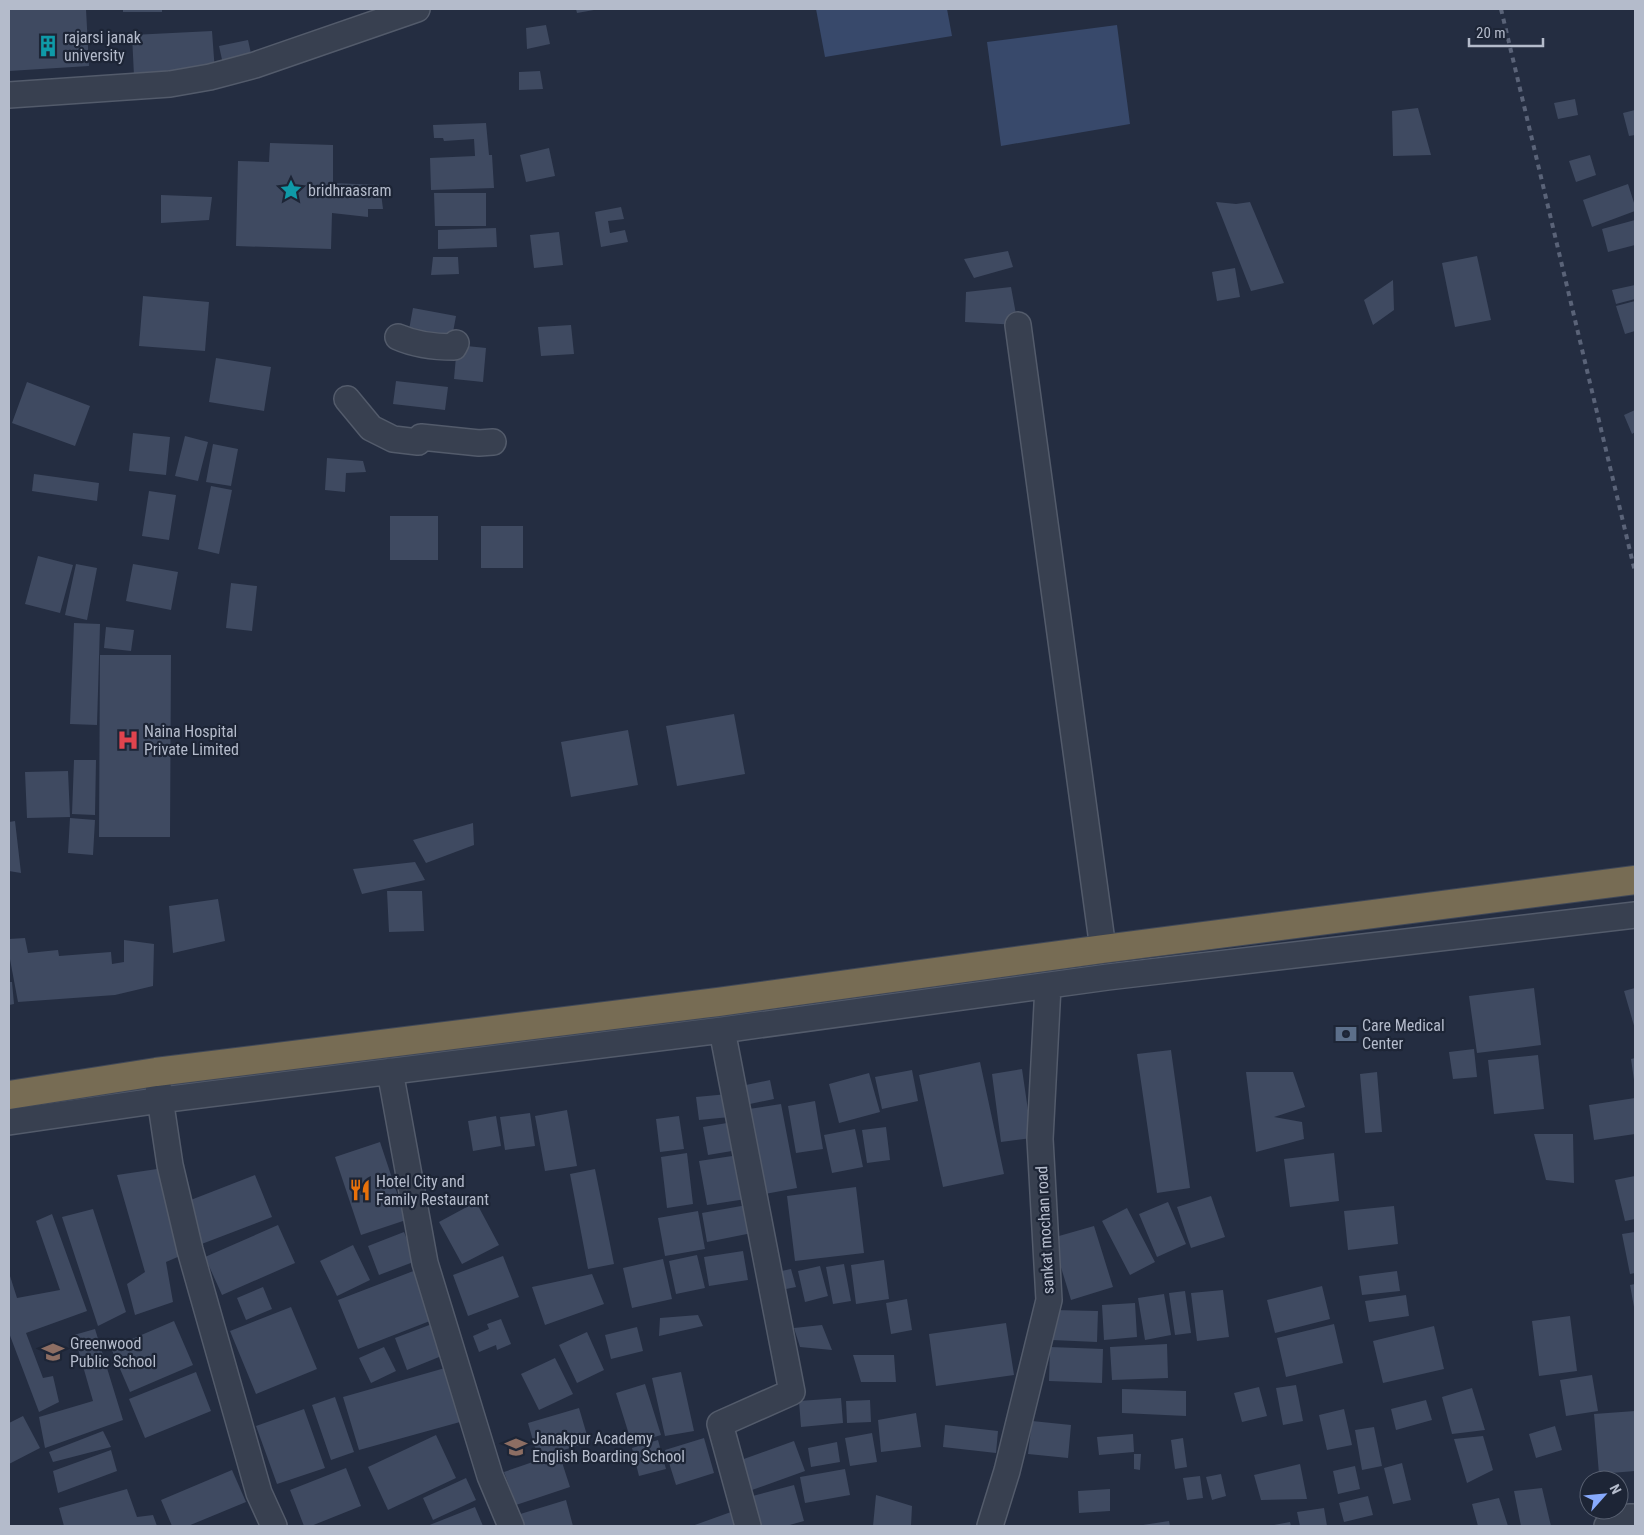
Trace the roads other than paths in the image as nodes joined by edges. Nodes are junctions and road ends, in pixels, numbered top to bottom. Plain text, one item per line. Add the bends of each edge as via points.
1 (417, 9) edge
2 (9, 95) edge
3 (1018, 325) dead end
4 (398, 338) dead end
5 (456, 343) dead end
6 (347, 399) dead end
7 (493, 442) dead end
8 (1635, 880) edge
9 (1635, 915) edge
10 (1103, 949) junction
11 (1048, 986) junction
12 (722, 1030) junction
13 (390, 1071) junction
14 (156, 1072) junction
15 (9, 1095) edge
16 (161, 1100) junction
17 (9, 1122) edge
18 (1635, 1516) edge
19 (274, 1526) edge
20 (510, 1526) edge
21 (748, 1526) edge
22 (990, 1526) edge
23 (1607, 1526) edge

1 - 2 street via 255,65 210,77 170,84
3 - 10 street
4 - 5 street via 438,347
6 - 7 street via 372,428 393,439 418,442 421,437
8 - 10 highway
9 - 11 street
10 - 14 highway
11 - 12 street
11 - 22 street, sankat mochan road via 1040,1138 1049,1300 1008,1471
12 - 13 street
12 - 21 street via 792,1392 720,1424
13 - 16 street
13 - 20 street via 425,1263 490,1476
14 - 15 highway
14 - 16 street
16 - 17 street
16 - 19 street via 170,1165 190,1250 259,1492
18 - 23 street

